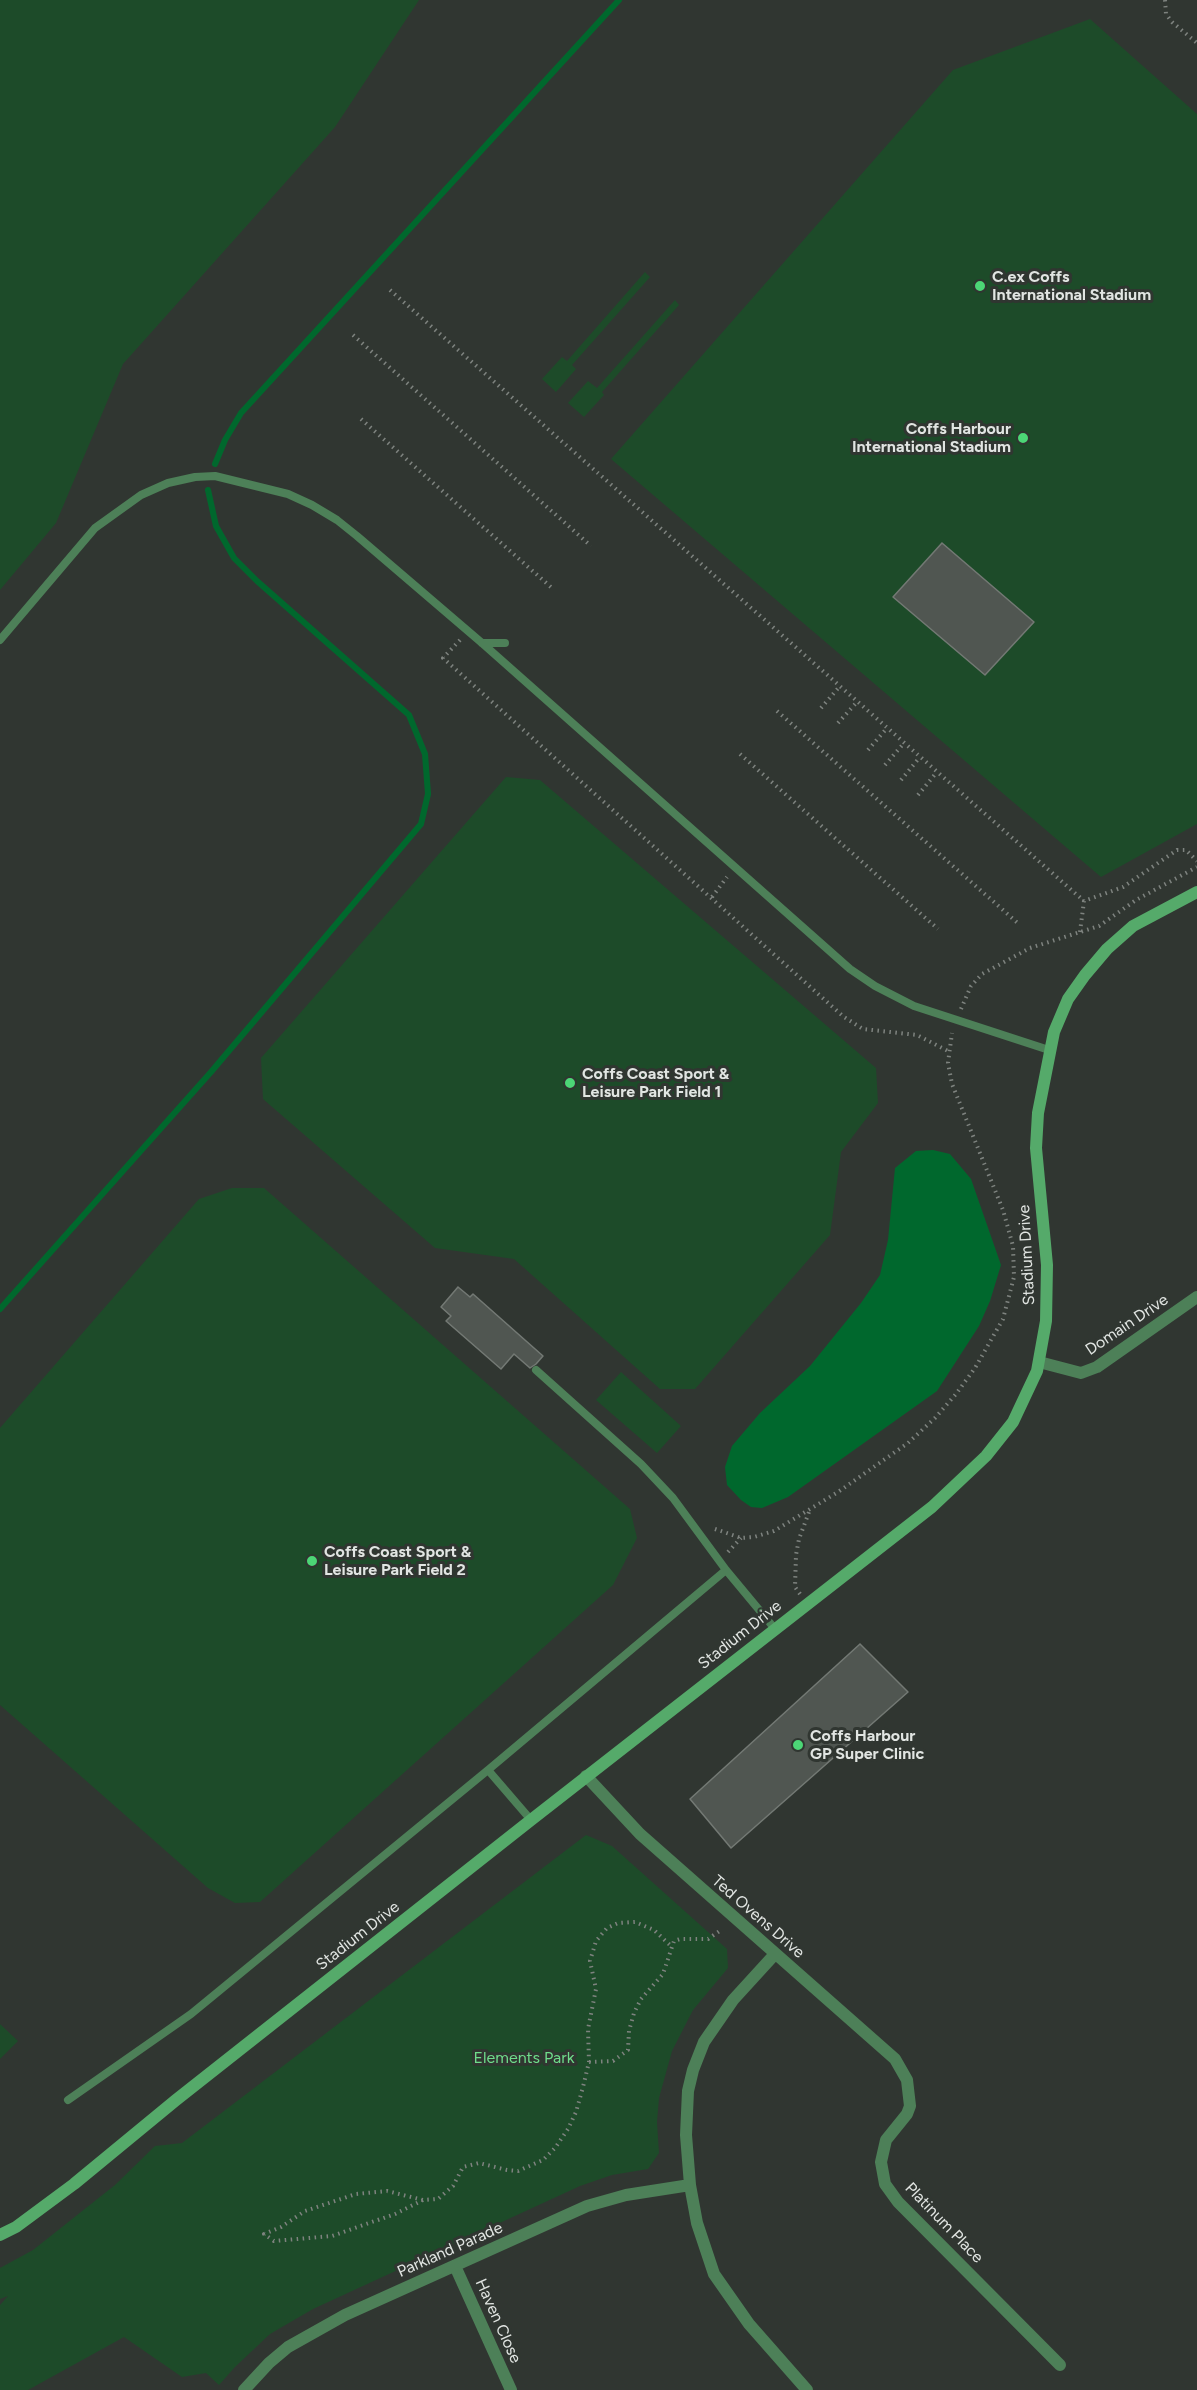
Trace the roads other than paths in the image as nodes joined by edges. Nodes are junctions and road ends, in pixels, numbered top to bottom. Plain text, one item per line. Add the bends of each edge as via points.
1 (0, 639) edge
2 (482, 643) junction
3 (506, 643) dead end
4 (1197, 892) edge
5 (1049, 1050) junction
6 (1197, 1297) edge
7 (1039, 1362) junction
8 (536, 1370) dead end
9 (726, 1570) junction
10 (775, 1629) junction
11 (488, 1770) junction
12 (586, 1776) junction
13 (531, 1820) junction
14 (775, 1954) junction
15 (907, 2080) joint
16 (68, 2100) dead end
17 (690, 2185) junction
18 (0, 2235) edge
19 (455, 2266) junction
20 (1060, 2365) dead end
21 (244, 2390) edge
22 (511, 2390) edge
23 (807, 2390) edge

1 - 2 lane via 95,528 120,509 168,483 215,476 288,494 337,520
2 - 3 lane
2 - 5 lane via 850,969 914,1006
4 - 5 main road, Stadium Drive via 1133,926 1107,949 1068,999
5 - 7 main road, Stadium Drive via 1036,1148 1047,1265 1046,1321
6 - 7 street, Domain Drive via 1097,1367 1081,1373
7 - 10 main road, Stadium Drive via 1012,1422 986,1456 932,1507
8 - 9 lane via 641,1464 673,1498
9 - 10 lane
9 - 11 lane
10 - 12 main road, Stadium Drive
11 - 13 lane
11 - 16 lane via 191,2014
12 - 13 main road, Stadium Drive
12 - 14 street, Ted Ovens Drive via 640,1834
13 - 18 main road, Stadium Drive via 74,2184
14 - 15 street, Ted Ovens Drive via 895,2059
14 - 17 street via 733,2000 697,2057 686,2104
15 - 20 street, Platinum Place via 910,2106 883,2150 885,2184 898,2202
17 - 19 street, Parkland Parade via 597,2203
17 - 23 street via 714,2274 748,2324
19 - 21 street, Parkland Parade via 310,2333 269,2363
19 - 22 street, Haven Close

